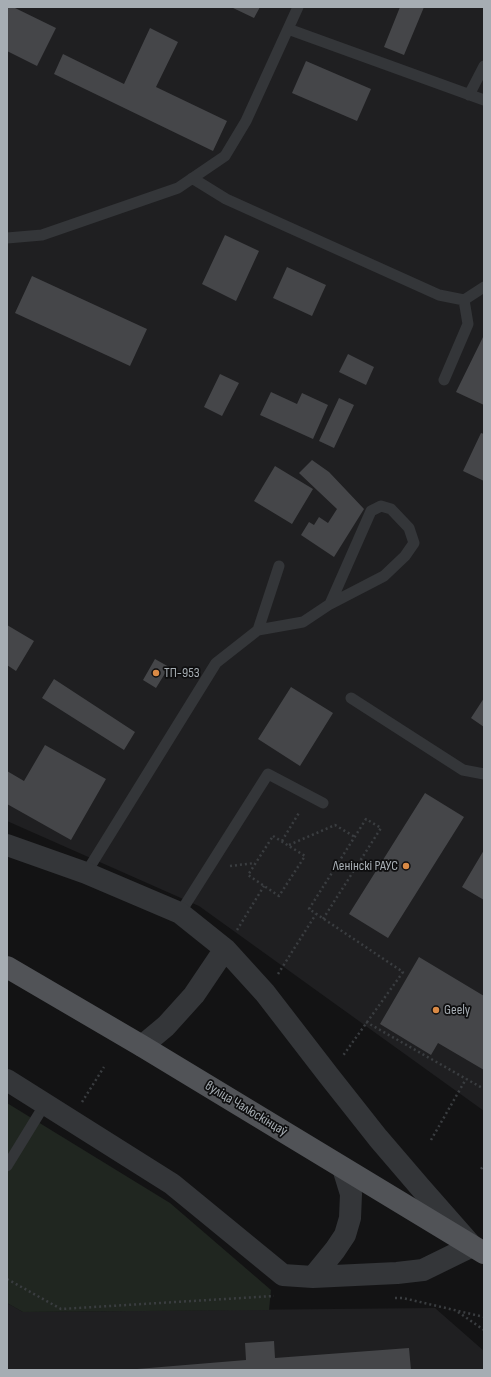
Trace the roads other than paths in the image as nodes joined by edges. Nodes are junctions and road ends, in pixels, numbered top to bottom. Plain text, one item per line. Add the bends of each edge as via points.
1 (298, 7) edge
2 (288, 29) junction
3 (484, 66) edge
4 (469, 95) junction
5 (484, 100) edge
6 (192, 178) junction
7 (7, 238) edge
8 (484, 287) edge
9 (464, 300) junction
10 (444, 380) dead end
11 (279, 566) dead end
12 (330, 604) junction
13 (258, 630) junction
14 (351, 698) dead end
15 (484, 774) edge
16 (323, 803) dead end
17 (7, 845) edge
18 (86, 873) junction
19 (180, 913) junction
20 (225, 949) junction
21 (7, 967) edge
22 (142, 1046) junction
23 (7, 1080) edge
24 (45, 1104) junction
25 (7, 1166) edge
26 (343, 1168) junction
27 (478, 1250) edge
28 (313, 1277) junction

1 - 2 lane
2 - 4 lane
2 - 6 lane via 246,121 225,156
3 - 4 lane
4 - 5 lane
6 - 7 lane via 178,188 42,235
6 - 9 lane via 226,199 439,295
8 - 9 lane
9 - 10 lane via 468,324
11 - 13 lane
12 - 12 lane via 371,511 381,506 391,509 409,528 414,543 405,556 384,576
12 - 13 lane via 304,622
13 - 18 lane via 216,662
14 - 15 lane via 463,770
16 - 19 lane via 268,774
17 - 18 street
18 - 19 street
19 - 20 street
20 - 22 street via 194,995 166,1026
20 - 27 street via 265,993 420,1187
21 - 22 main road, вуліца Чалюскінцаў
22 - 26 main road, вуліца Чалюскінцаў
23 - 24 street
24 - 25 lane
24 - 28 street via 172,1184 283,1275
26 - 27 main road, вуліца Чалюскінцаў
26 - 28 street via 351,1194 350,1218 345,1234 335,1250
27 - 28 street via 423,1270

